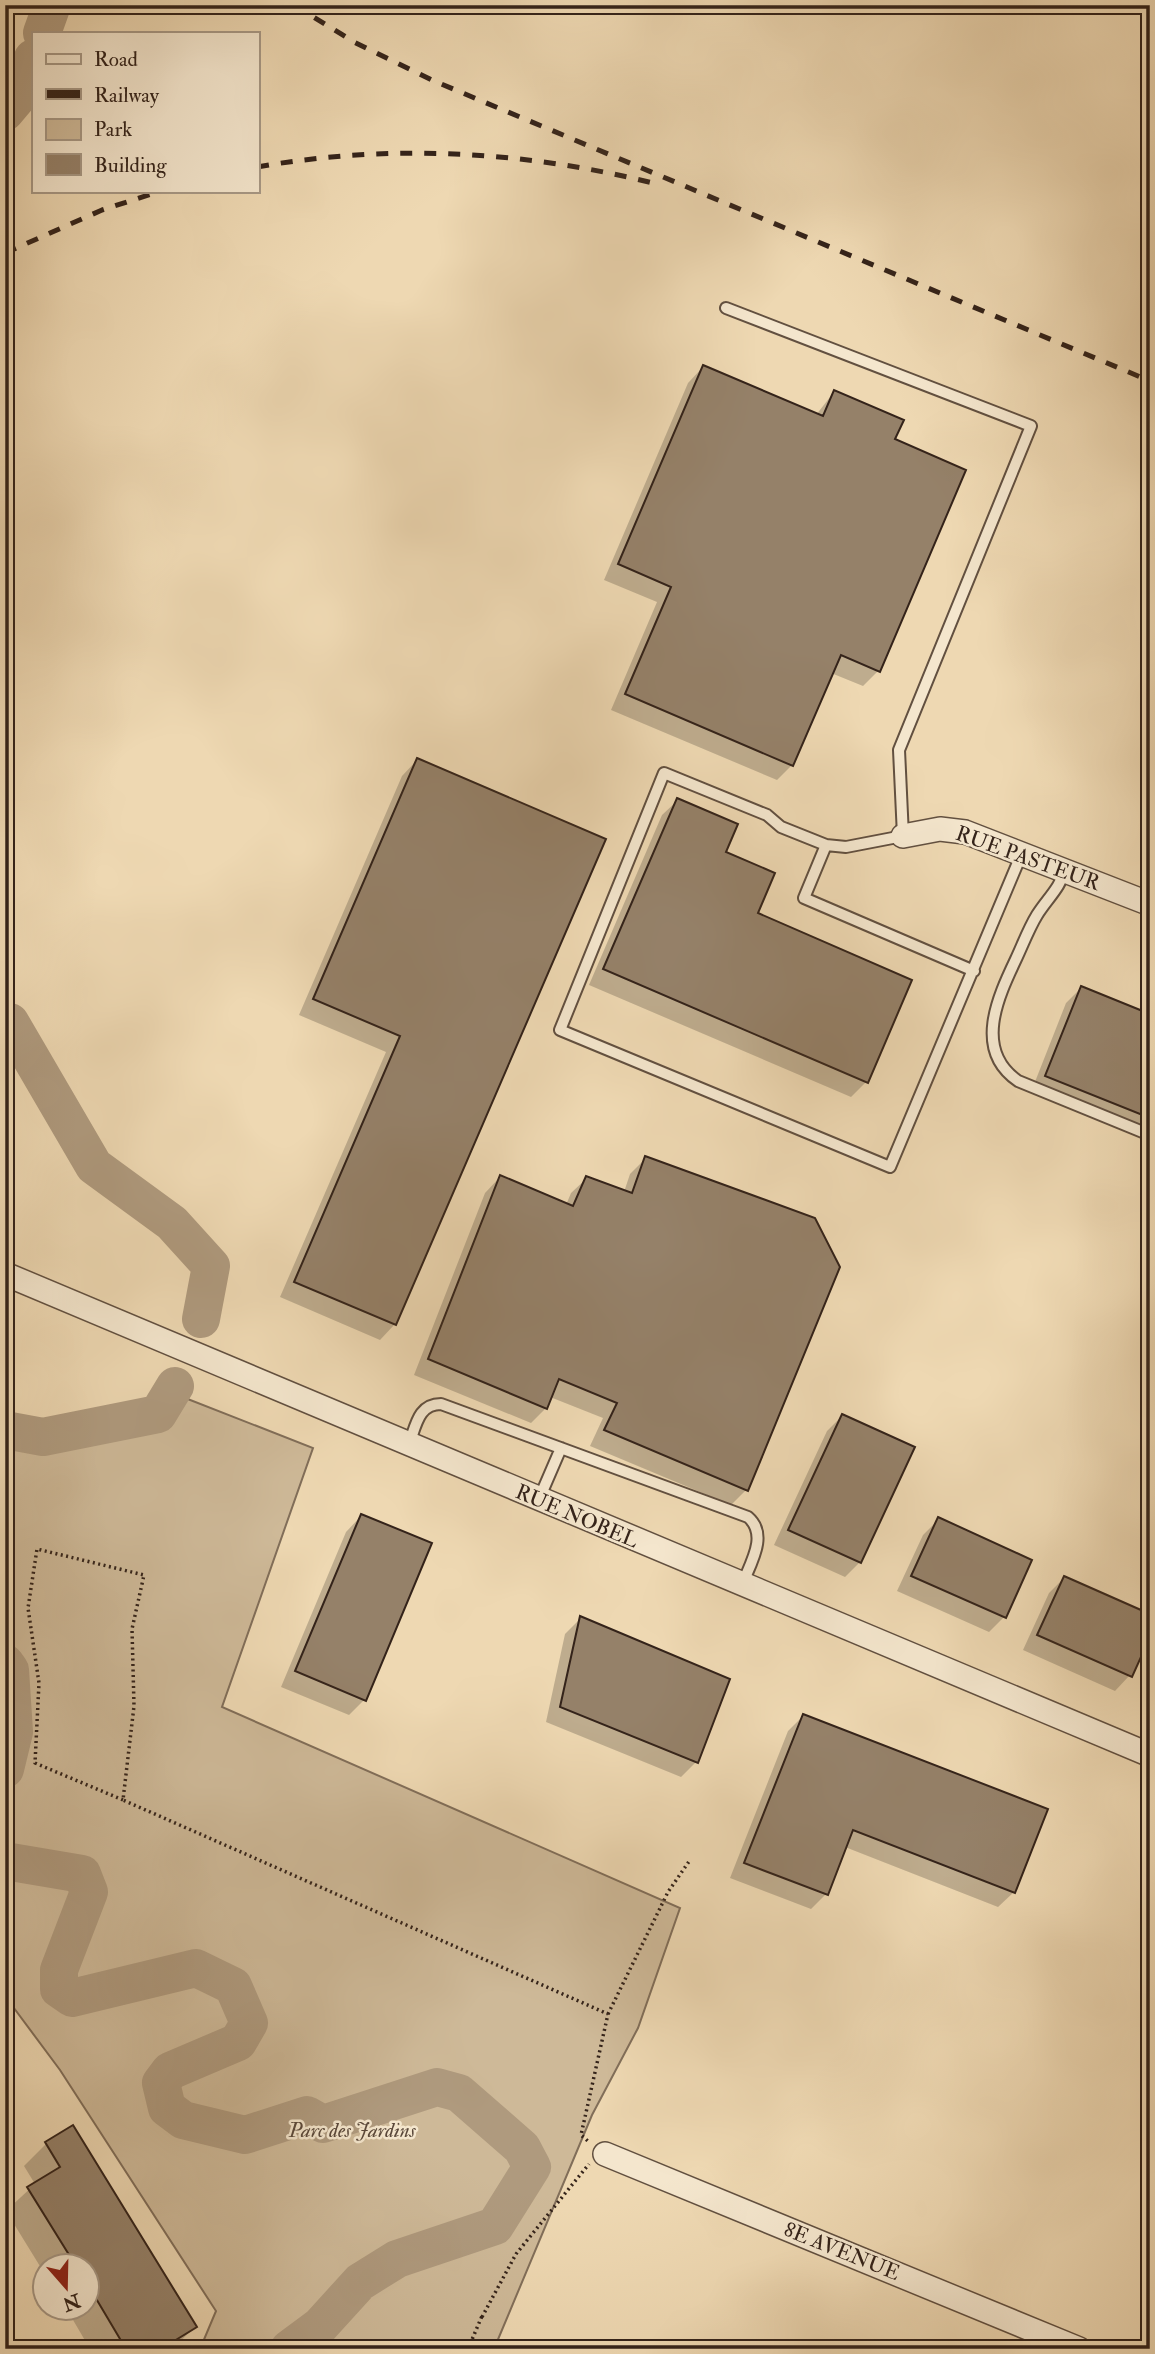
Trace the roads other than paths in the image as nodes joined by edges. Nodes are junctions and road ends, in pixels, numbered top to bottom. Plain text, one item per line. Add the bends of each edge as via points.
1 (726, 307) dead end
2 (903, 835) junction
3 (826, 845) junction
4 (1022, 853) junction
5 (1065, 869) junction
6 (1150, 904) edge
7 (974, 971) junction
8 (1150, 1135) edge
9 (5, 1275) edge
10 (409, 1444) junction
11 (561, 1448) junction
12 (539, 1499) junction
13 (742, 1585) junction
14 (1150, 1755) edge
15 (605, 2154) road end
16 (1079, 2349) edge

1 - 2 lane via 1031,426 899,750
2 - 3 lane via 846,847
2 - 4 street, RUE PASTEUR via 952,829
3 - 7 lane via 804,898
3 - 7 lane via 781,827 766,814 664,773 560,1030 890,1167
4 - 5 street, RUE PASTEUR
4 - 7 lane
5 - 6 street, RUE PASTEUR
5 - 8 lane via 1036,917 996,1003 993,1036 1002,1066 1018,1080
9 - 10 street, RUE NOBEL
10 - 11 lane via 422,1409 441,1404
10 - 12 street, RUE NOBEL
11 - 12 lane
11 - 13 lane via 748,1517 759,1539
12 - 13 street, RUE NOBEL
13 - 14 street, RUE NOBEL
15 - 16 street, 8E AVENUE

